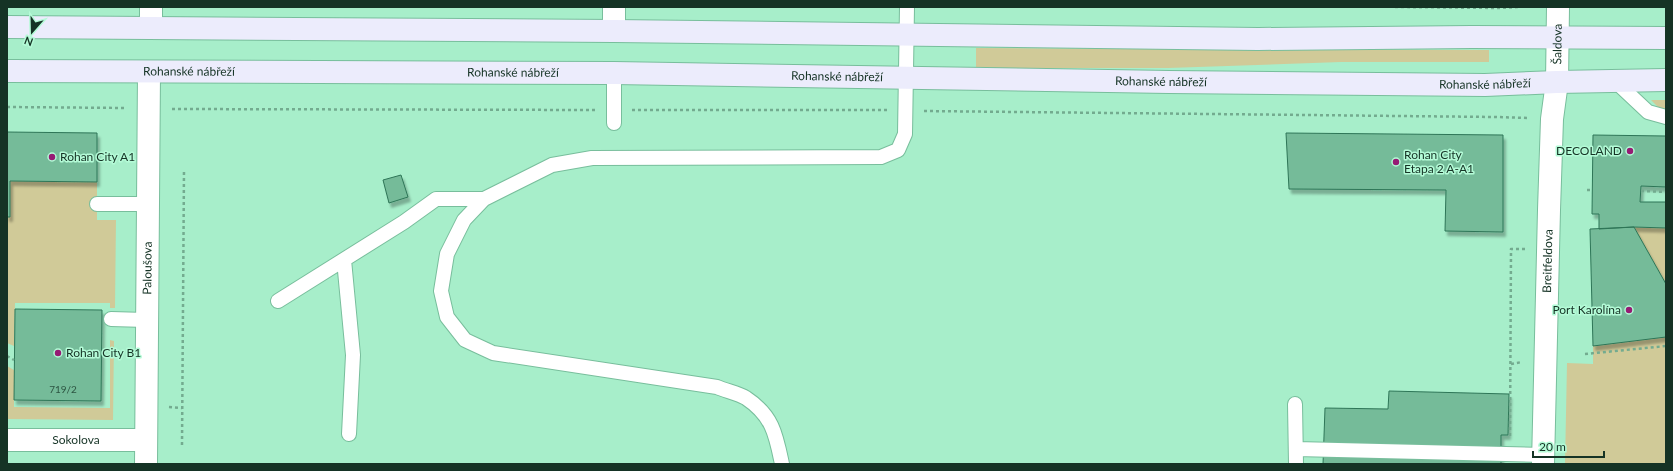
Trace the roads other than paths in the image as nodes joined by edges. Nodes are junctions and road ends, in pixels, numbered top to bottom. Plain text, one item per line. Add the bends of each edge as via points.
1 (614, 7) edge
2 (907, 7) edge
3 (1558, 7) edge
4 (151, 18) edge
5 (7, 27) edge
6 (614, 31) junction
7 (907, 34) junction
8 (1558, 38) junction
9 (1666, 38) edge
10 (7, 72) edge
11 (149, 72) junction
12 (614, 73) junction
13 (906, 77) junction
14 (1666, 80) edge
15 (1615, 81) junction
16 (1557, 82) junction
17 (614, 116) road end
18 (1666, 117) edge
19 (484, 199) junction
20 (97, 204) dead end
21 (148, 204) junction
22 (344, 260) junction
23 (278, 301) dead end
24 (111, 320) dead end
25 (146, 320) junction
26 (1295, 404) dead end
27 (349, 434) dead end
28 (7, 440) edge
29 (145, 440) junction
30 (1296, 448) junction
31 (1543, 459) edge
32 (146, 464) edge
33 (782, 464) edge
34 (1296, 464) edge

1 - 6 street
2 - 7 lane
3 - 8 street, Šaldova
4 - 5 main road
4 - 6 main road
6 - 7 main road
7 - 8 main road via 1258,39
7 - 13 lane
8 - 9 main road
8 - 16 street, Šaldova
10 - 11 main road, Rohanské nábřeží
11 - 12 main road, Rohanské nábřeží
11 - 21 street, Paloušova
12 - 13 main road, Rohanské nábřeží
12 - 17 lane
13 - 16 main road, Rohanské nábřeží via 1485,85
13 - 19 lane via 905,134 898,150 881,157 592,158 552,165
14 - 15 main road, Rohanské nábřeží
15 - 16 main road, Rohanské nábřeží
15 - 18 lane via 1648,112
16 - 31 street, Breitfeldova via 1552,119
19 - 22 lane via 436,199
19 - 33 lane via 464,220 447,254 441,291 447,317 465,340 493,353 717,387 746,398 766,415 777,435
20 - 21 lane
21 - 25 street, Paloušova
22 - 23 lane
22 - 27 lane via 353,355
24 - 25 lane
25 - 29 street, Paloušova
26 - 30 lane
28 - 29 street, Sokolova
29 - 32 street, Paloušova
30 - 31 lane via 1510,454
30 - 34 lane

